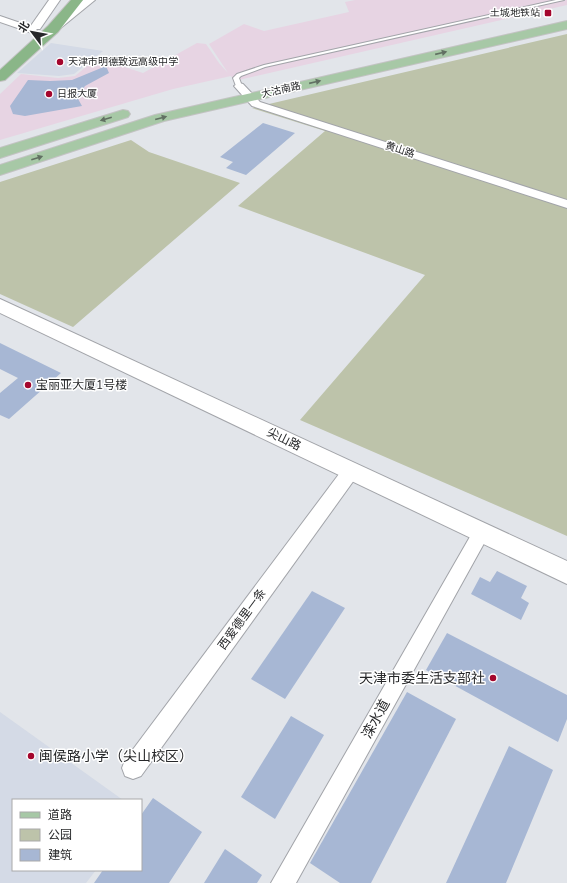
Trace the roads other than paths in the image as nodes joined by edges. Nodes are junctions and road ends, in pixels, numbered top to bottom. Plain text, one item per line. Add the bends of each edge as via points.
1 (55, 0) edge
2 (67, 0) edge
3 (77, 0) edge
4 (90, 0) edge
5 (562, 0) edge
6 (567, 12) edge
7 (0, 19) edge
8 (567, 25) edge
9 (34, 28) junction
10 (53, 29) junction
11 (21, 39) dead end
12 (335, 64) dead end
13 (0, 77) edge
14 (261, 81) dead end
15 (239, 86) junction
16 (225, 89) dead end
17 (249, 97) junction
18 (152, 107) dead end
19 (77, 127) junction
20 (0, 146) edge
21 (0, 153) edge
22 (0, 170) edge
23 (567, 204) edge
24 (0, 306) edge
25 (351, 471) junction
26 (481, 533) junction
27 (567, 573) edge
28 (133, 768) dead end
29 (284, 883) edge

1 - 9 street
2 - 9 highway
3 - 10 highway
4 - 10 street
5 - 15 lane via 264,66 239,75 236,78
6 - 12 main road
7 - 9 street
17 -> 8 main road, 大沽南路
9 - 11 highway
10 - 13 highway
14 - 15 main road, 大沽南路
15 - 16 main road, 大沽南路
15 - 17 street, 黄山路
22 -> 17 main road, 大沽南路 via 137,124
17 - 23 street, 黄山路 via 256,104
18 -> 19 main road
19 - 20 main road
19 - 21 main road
24 - 25 main road, 尖山路
25 - 26 main road, 尖山路
25 - 28 street, 西爱德里一条
26 - 27 main road, 尖山路
26 - 29 street, 滦水道

